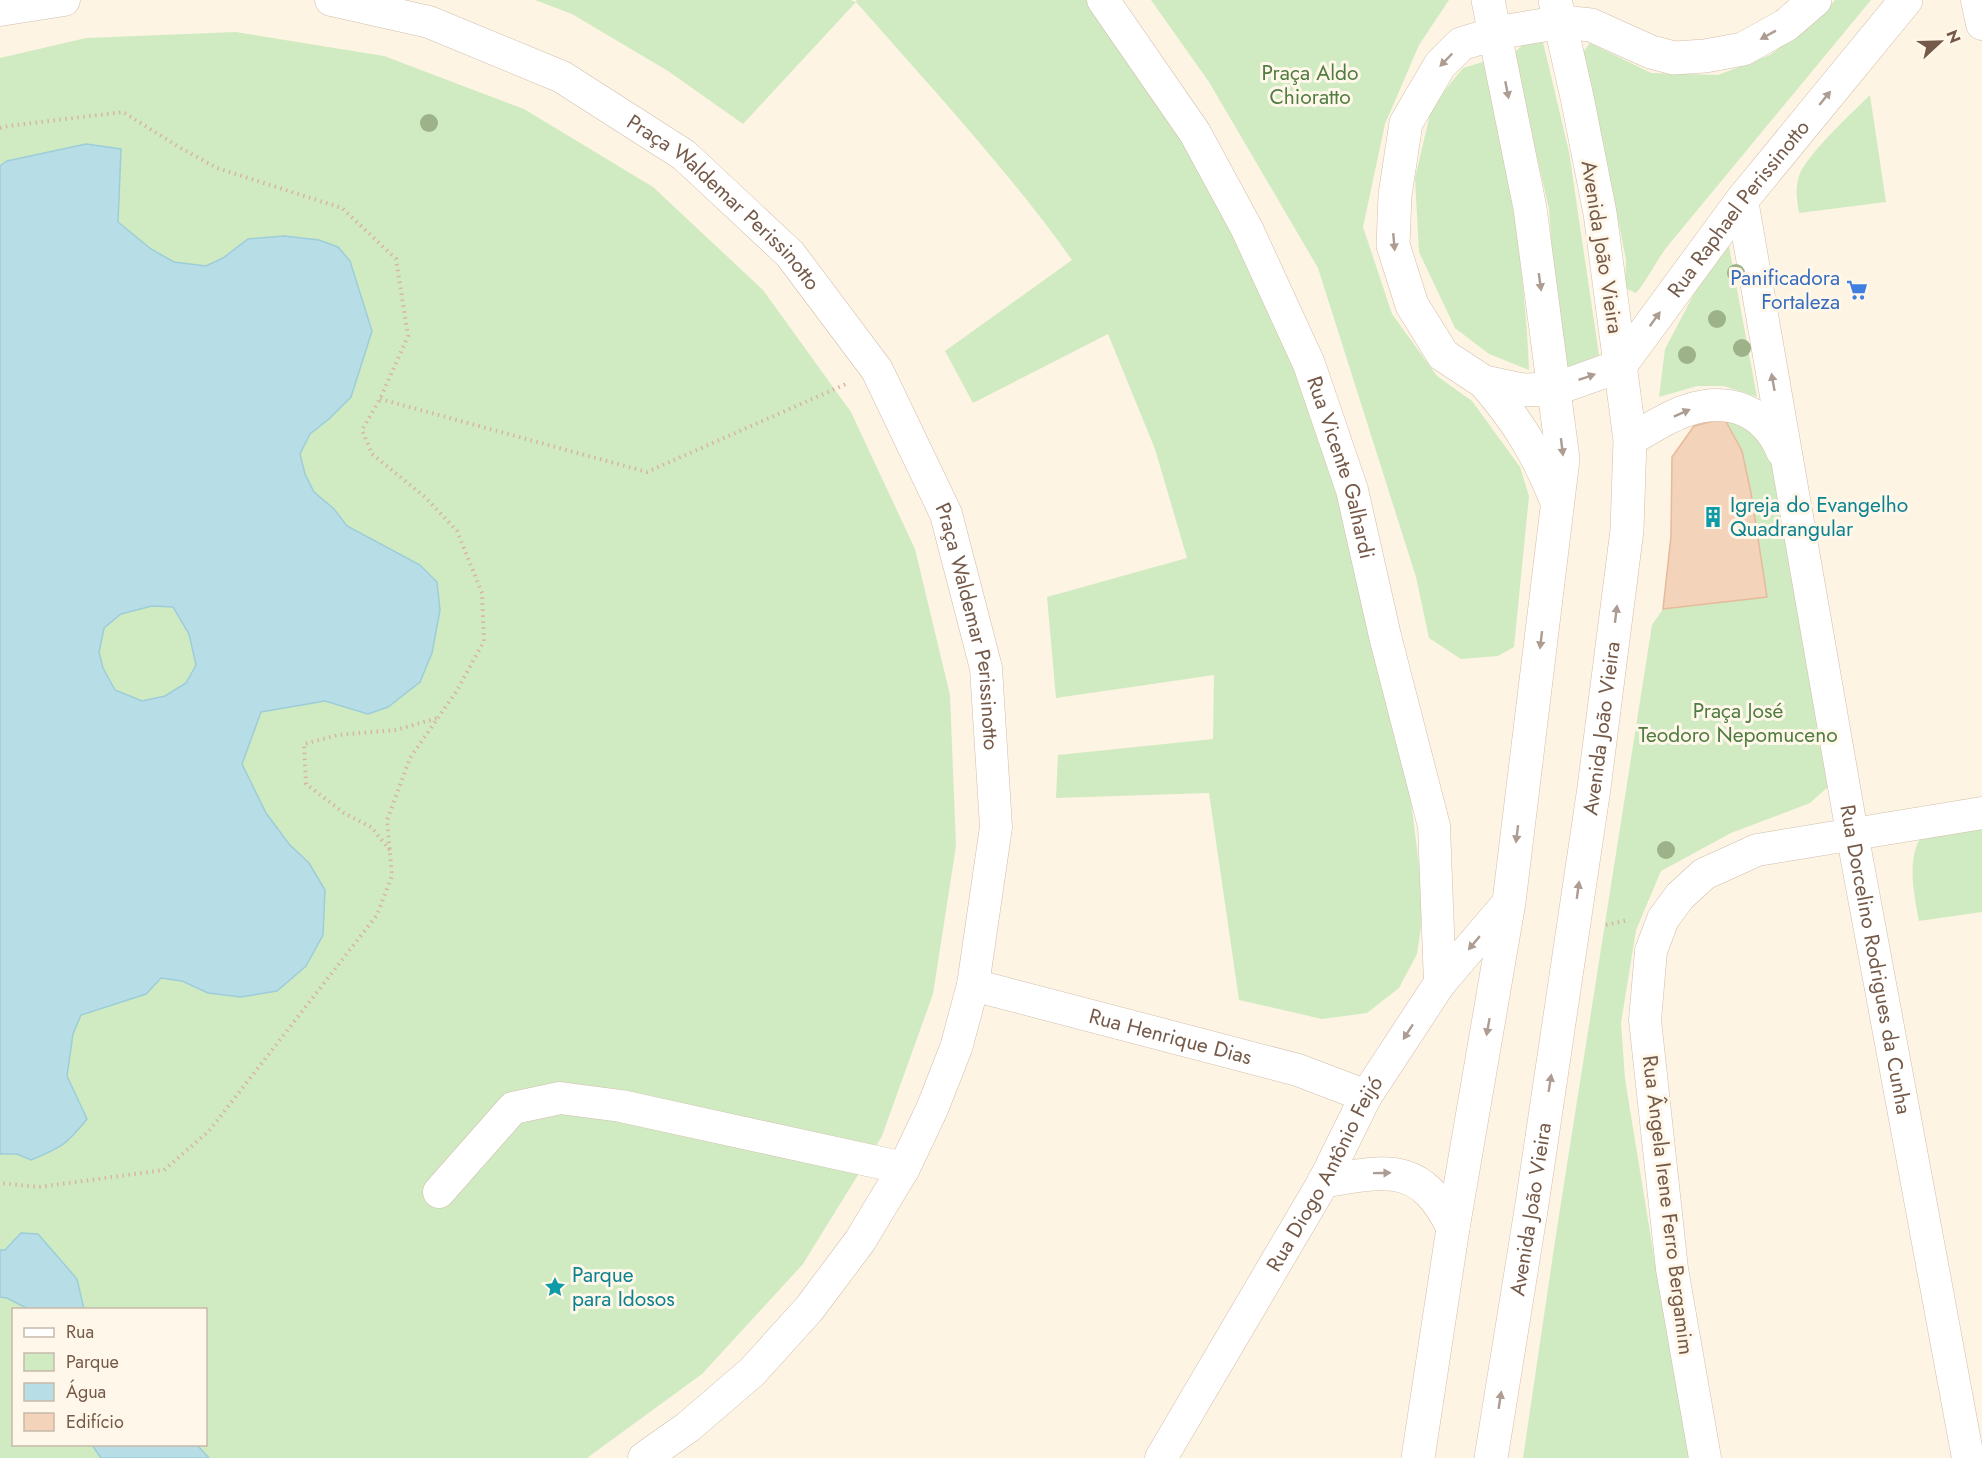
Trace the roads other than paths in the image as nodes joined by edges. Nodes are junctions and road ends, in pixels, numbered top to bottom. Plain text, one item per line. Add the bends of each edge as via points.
1 (64, 0) edge
2 (331, 0) edge
3 (1103, 0) edge
4 (1488, 0) edge
5 (1815, 0) edge
6 (1906, 0) edge
7 (1977, 0) edge
8 (4, 6) edge
9 (428, 11) edge
10 (1558, 11) edge
11 (1982, 24) edge
12 (1496, 33) junction
13 (1742, 200) junction
14 (1620, 366) junction
15 (1484, 382) junction
16 (1555, 388) junction
17 (1630, 440) junction
18 (1786, 460) junction
19 (1558, 505) junction
20 (1982, 813) edge
21 (1852, 833) junction
22 (1509, 902) junction
23 (1440, 983) junction
24 (973, 985) junction
25 (1366, 1096) junction
26 (904, 1168) junction
27 (1324, 1180) junction
28 (439, 1192) dead end
29 (1453, 1228) junction
30 (644, 1458) edge
31 (1161, 1458) edge
32 (1418, 1458) edge
33 (1491, 1458) edge
34 (1705, 1458) edge
35 (1968, 1458) edge

1 - 8 street
2 - 9 street, Praça Waldemar Perissinotto
3 - 23 street, Rua Vicente Galhardi via 1195,133 1247,229 1310,364 1352,490 1434,826
4 - 12 main road
5 -> 10 main road via 1786,25 1743,49 1674,58 1651,52
13 -> 6 main road, Rua Raphael Perissinotto
7 - 11 street
9 - 24 street, Praça Waldemar Perissinotto via 562,77 684,155 790,254 877,370 946,514 987,668 996,827
10 - 12 main road
10 - 14 main road, Avenida João Vieira via 1600,213
12 -> 15 main road via 1461,44 1440,65 1406,123 1395,195 1393,245 1412,305 1443,355
12 -> 16 main road via 1530,208
14 -> 13 main road, Rua Raphael Perissinotto
18 -> 13 street, Rua Dorcelino Rodrigues da Cunha
16 -> 14 main road
14 - 17 main road, Avenida João Vieira
15 - 16 main road via 1522,390
15 - 19 main road via 1529,440
16 -> 19 main road via 1563,459
17 -> 18 street, Rua Dorcelino Rodrigues da Cunha via 1685,410 1714,404 1744,409 1758,418 1769,429
33 -> 17 main road, Avenida João Vieira via 1594,788 1627,531
18 - 21 street, Rua Dorcelino Rodrigues da Cunha
19 -> 22 main road
20 - 21 street, Rua Ângela Irene Ferro Bergamim
21 - 34 street, Rua Ângela Irene Ferro Bergamim via 1756,850 1704,874 1667,913 1652,951 1645,1020 1672,1269
21 - 35 street, Rua Dorcelino Rodrigues da Cunha
22 -> 23 street, Rua Diogo Antônio Feijó
22 -> 29 main road
23 -> 25 street, Rua Diogo Antônio Feijó
24 - 25 street, Rua Henrique Dias via 1298,1070
24 - 26 street, Praça Waldemar Perissinotto via 956,1048
25 - 27 street, Rua Diogo Antônio Feijó
26 - 28 street via 621,1106 560,1098 513,1108
26 - 30 street, Praça Waldemar Perissinotto via 861,1241 810,1309 752,1372 688,1427
27 -> 29 main road via 1394,1173 1426,1189
27 - 31 street, Rua Diogo Antônio Feijó
29 - 32 main road

